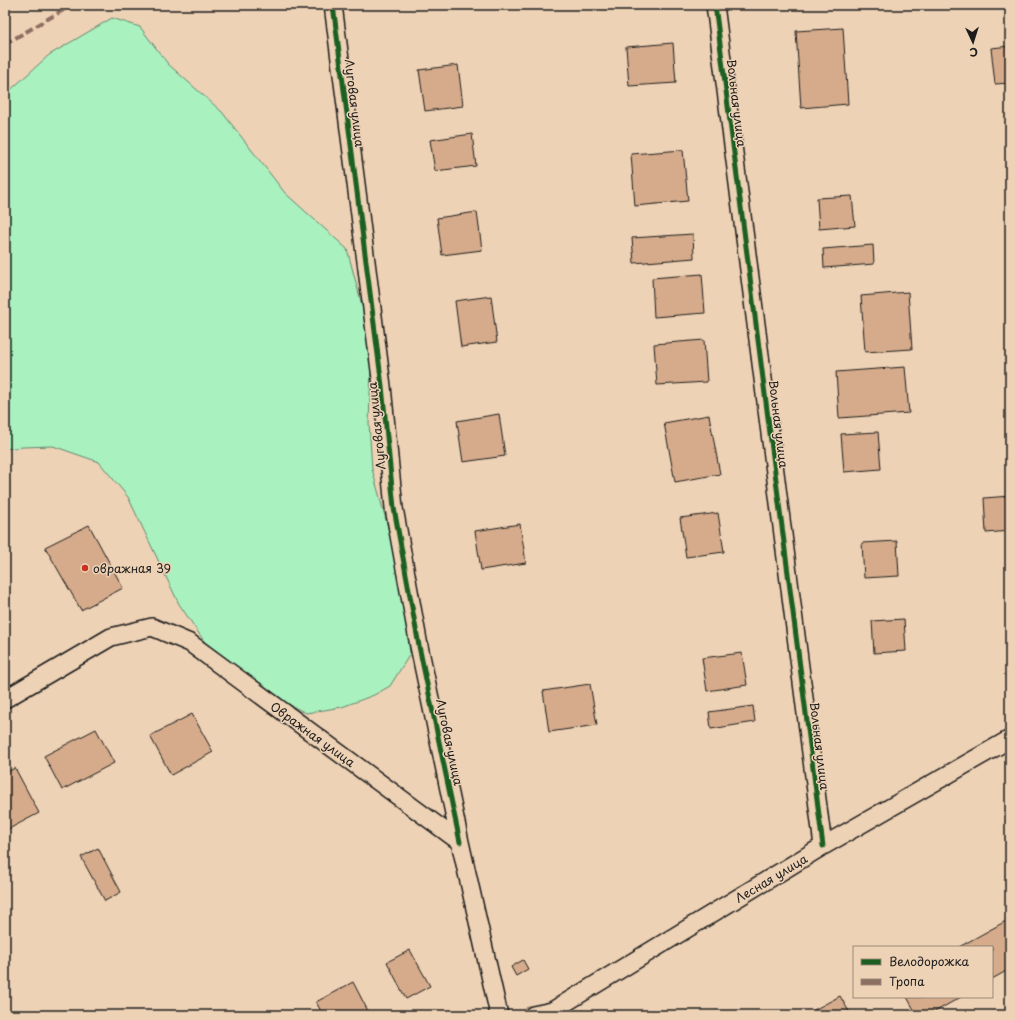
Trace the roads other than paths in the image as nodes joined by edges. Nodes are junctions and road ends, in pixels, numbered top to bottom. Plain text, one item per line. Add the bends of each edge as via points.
1 (333, 5) edge
2 (715, 5) edge
3 (5, 699) edge
4 (1010, 738) edge
5 (460, 842) junction
6 (823, 846) junction
7 (499, 1015) edge
8 (533, 1015) edge

1 - 5 street, Луговая улица via 382,386 394,508 419,646
2 - 6 street, Вольная улица
3 - 5 street, Овражная улица via 111,637 152,627 190,643
4 - 6 street, Лесная улица
5 - 7 street
6 - 8 street, Лесная улица via 552,1011

